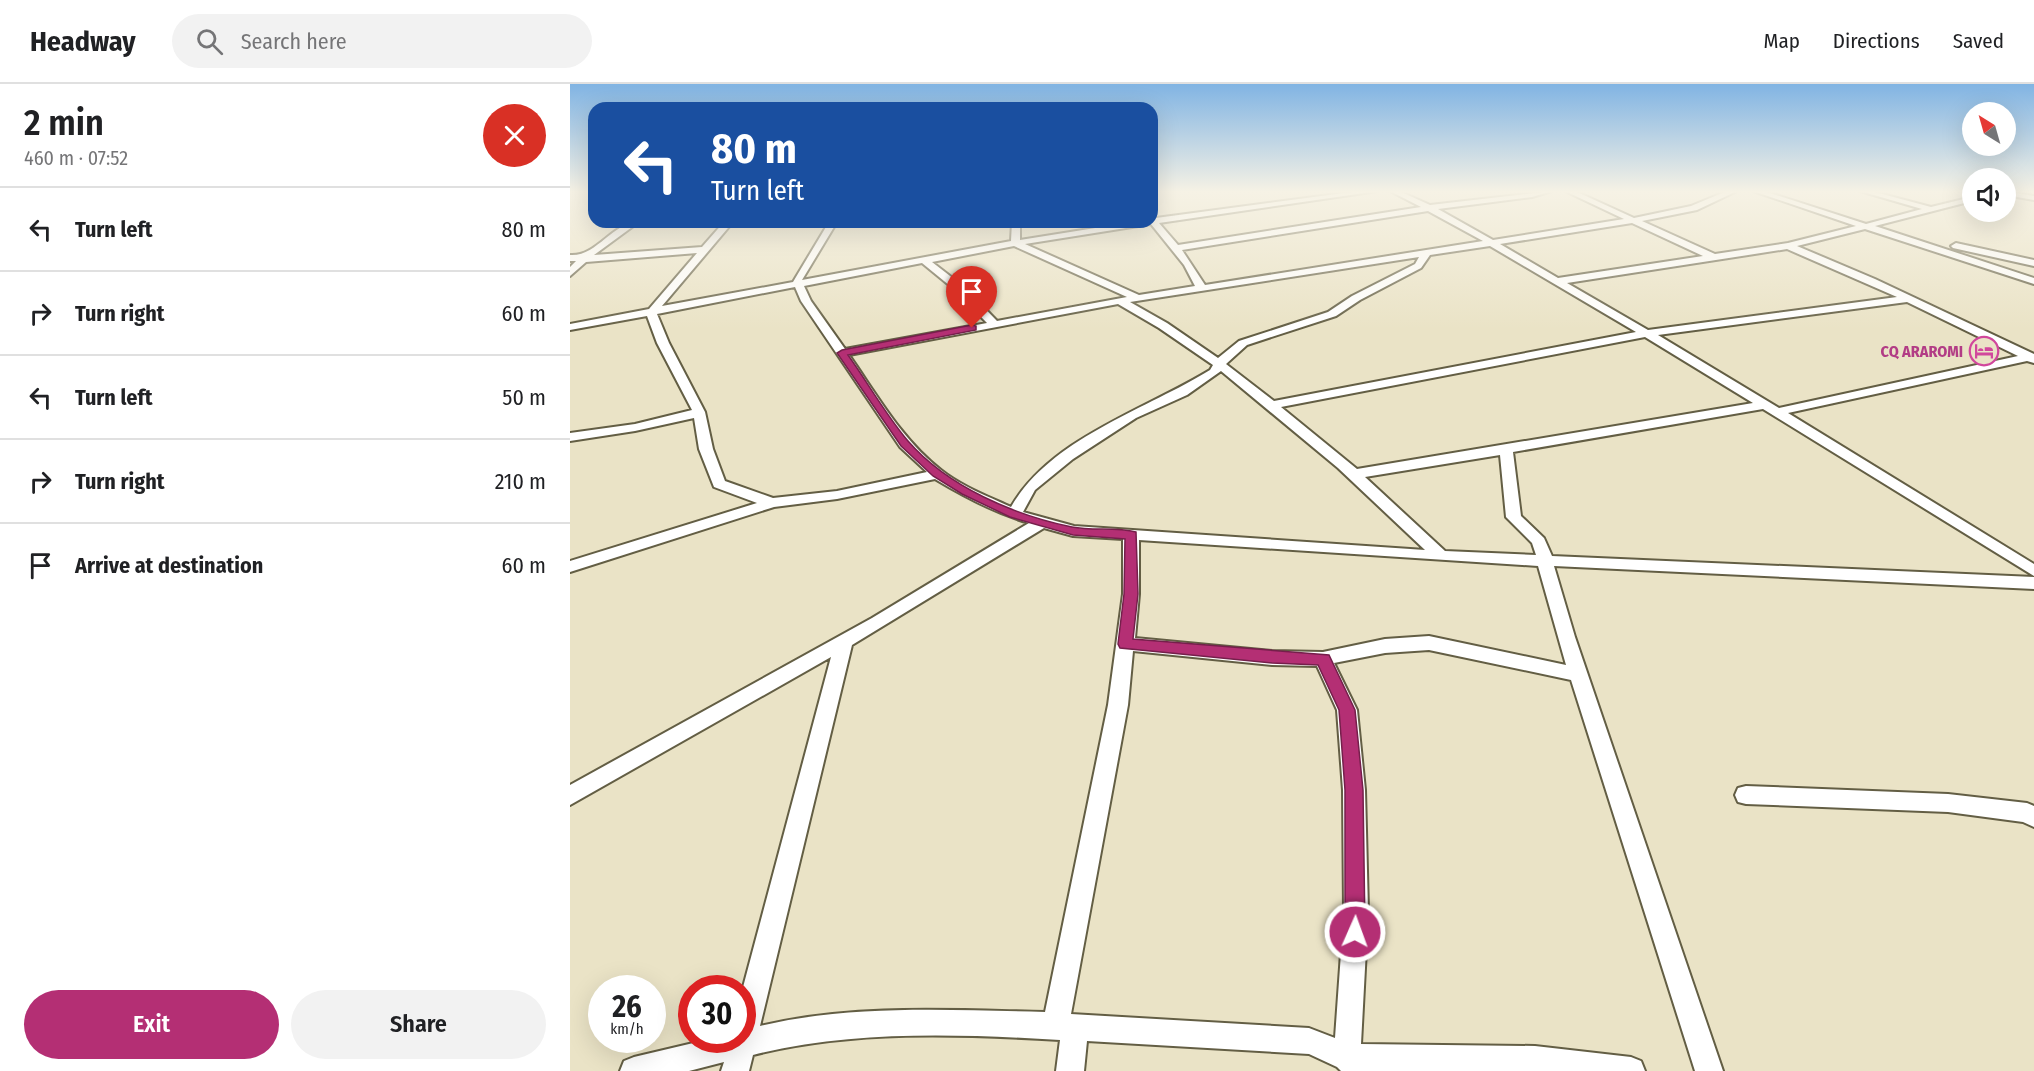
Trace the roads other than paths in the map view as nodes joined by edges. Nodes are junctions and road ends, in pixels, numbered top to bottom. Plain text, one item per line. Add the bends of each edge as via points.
1 (614, 237) edge
2 (716, 237) edge
3 (824, 237) edge
4 (1015, 237) edge
5 (1052, 237) edge
6 (1166, 237) edge
7 (1248, 237) edge
8 (1479, 237) edge
9 (1526, 237) edge
10 (1669, 237) edge
11 (1824, 237) edge
12 (1900, 237) edge
13 (1910, 237) edge
14 (1015, 243) junction
15 (1489, 243) junction
16 (1788, 246) junction
17 (1176, 248) junction
18 (705, 250) junction
19 (1427, 252) junction
20 (570, 258) edge
21 (1715, 258) junction
22 (583, 259) junction
23 (924, 260) junction
24 (2034, 263) edge
25 (570, 273) edge
26 (1557, 281) junction
27 (2034, 281) edge
28 (798, 284) junction
29 (1202, 289) junction
30 (1139, 298) junction
31 (1907, 299) junction
32 (1120, 301) junction
33 (651, 313) junction
34 (994, 324) junction
35 (570, 327) edge
36 (1644, 334) junction
37 (842, 353) junction
38 (2033, 358) edge
39 (1220, 363) junction
40 (1271, 405) junction
41 (1771, 408) junction
42 (699, 412) junction
43 (570, 437) edge
44 (1506, 449) junction
45 (937, 474) junction
46 (1355, 474) junction
47 (772, 503) junction
48 (1014, 514) junction
49 (1042, 522) junction
50 (1131, 535) junction
51 (1441, 555) junction
52 (1544, 560) junction
53 (570, 567) edge
54 (2034, 571) edge
55 (2034, 583) edge
56 (844, 641) junction
57 (1125, 644) junction
58 (1323, 659) junction
59 (1579, 675) junction
60 (1746, 795) dead end
61 (570, 796) edge
62 (2034, 817) edge
63 (756, 992) edge
64 (1065, 1027) junction
65 (756, 1041) edge
66 (707, 1053) edge
67 (740, 1053) edge
68 (1353, 1064) edge
69 (634, 1071) edge
70 (735, 1071) edge
71 (1070, 1071) edge
72 (1631, 1071) edge
73 (1709, 1071) edge

1 - 22 street
2 - 18 street
3 - 28 street
4 - 14 street
5 - 14 street
6 - 17 street
7 - 17 street
8 - 15 street
9 - 15 street
10 - 21 street
11 - 16 street
12 - 27 street
13 - 24 street
14 - 23 street
14 - 30 street
15 - 19 street
15 - 26 street
16 - 21 street
16 - 31 street
17 - 29 street
18 - 22 street
18 - 33 street
19 - 29 street
19 - 39 street via 1418,266 1365,292 1332,314 1243,343
20 - 22 street
21 - 26 street
22 - 25 street
23 - 28 street
23 - 34 street
26 - 36 street
28 - 33 street
28 - 37 street
29 - 30 street
30 - 32 street
31 - 36 street
31 - 38 street
32 - 34 street
32 - 39 street
33 - 35 street
33 - 42 street
34 - 37 street
36 - 40 street
36 - 41 street
37 - 45 street via 904,444
38 - 41 street
39 - 40 street
39 - 48 street via 1215,372 1183,392 1131,415 1068,456 1029,488
40 - 46 street
41 - 44 street
41 - 54 street
42 - 43 street via 628,430
42 - 47 street via 706,449 719,484
44 - 46 street
44 - 52 street via 1514,517 1537,538 1544,549
45 - 47 street via 837,495
45 - 48 street
46 - 51 street
47 - 53 street
48 - 49 street
49 - 50 street via 1073,531
49 - 56 street
50 - 51 street
50 - 57 street via 1131,594
51 - 52 street
52 - 55 street
52 - 59 street
56 - 61 street
56 - 63 street
57 - 58 street
57 - 64 street
58 - 59 street via 1385,646 1429,643
58 - 68 street via 1347,710 1354,790
59 - 73 street
60 - 62 street via 1948,803
64 - 65 street via 923,1022 795,1031
64 - 68 street via 1309,1041
64 - 71 street
66 - 69 street
67 - 70 street
68 - 72 street via 1535,1060

